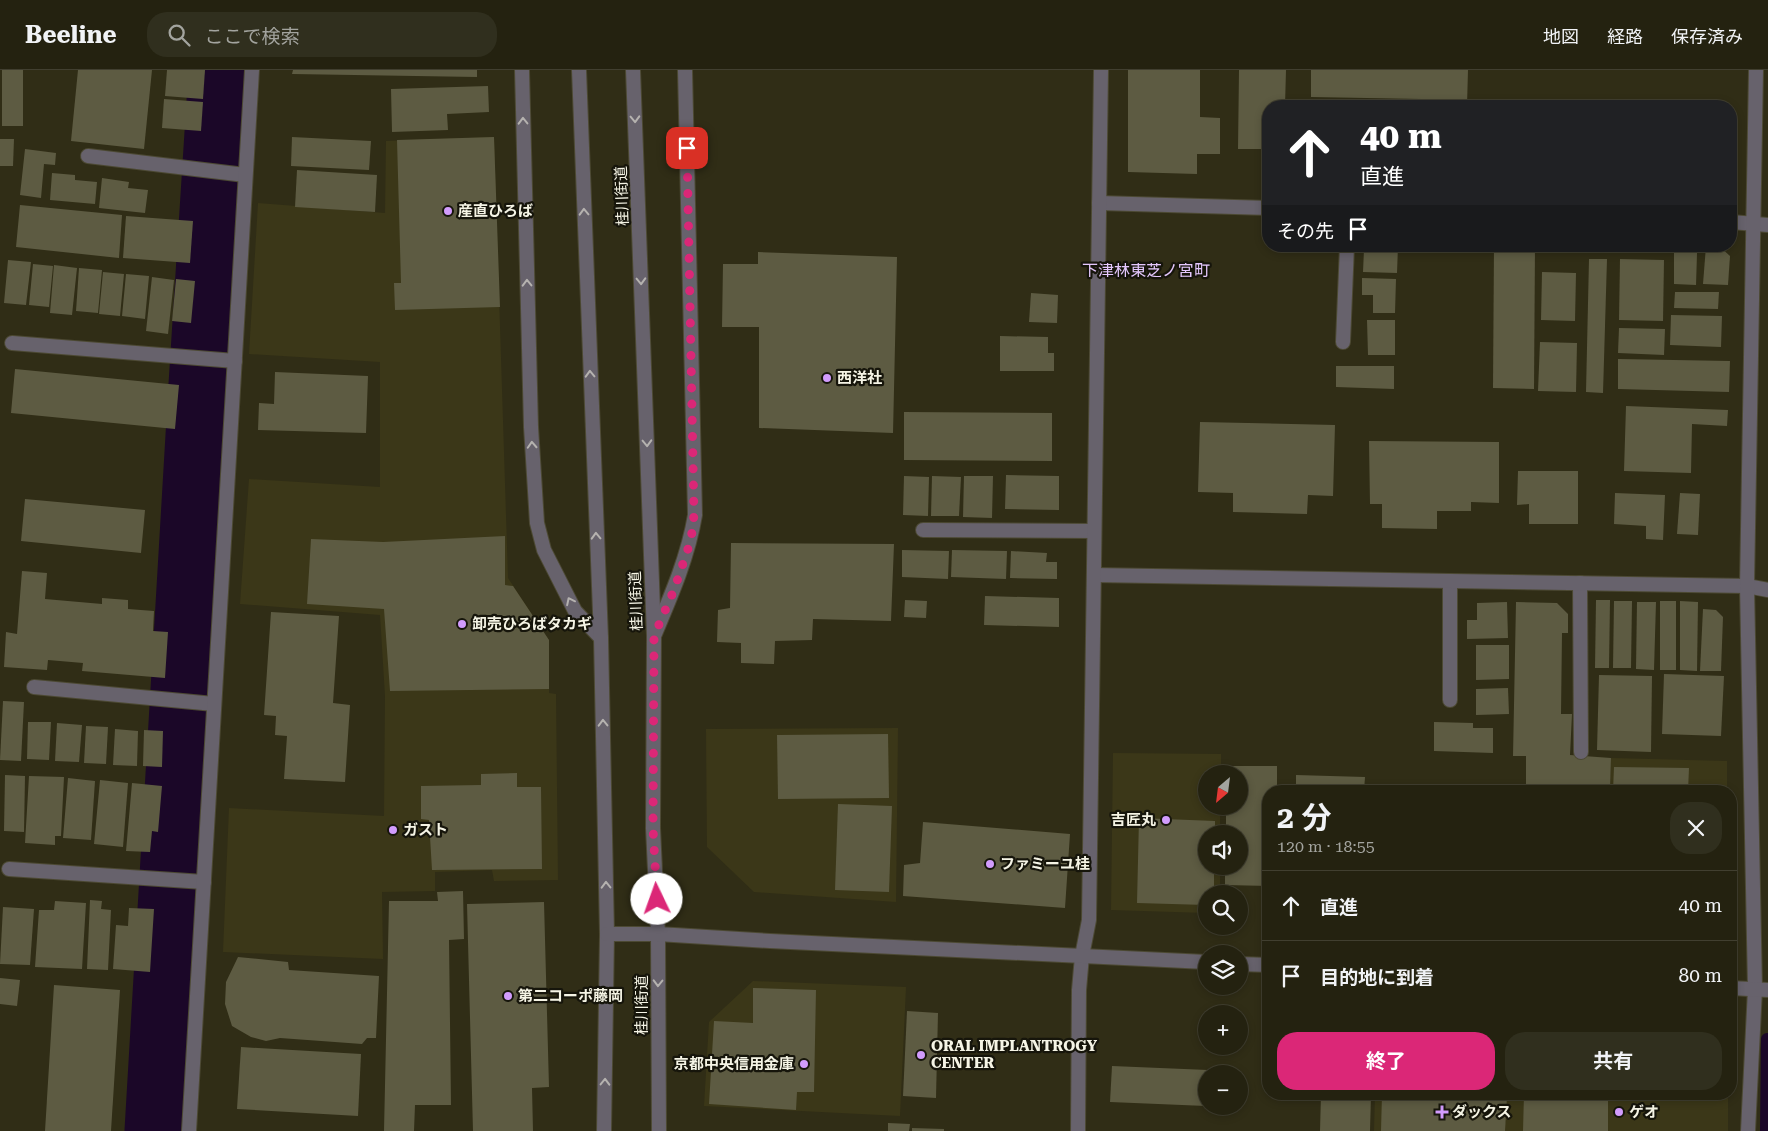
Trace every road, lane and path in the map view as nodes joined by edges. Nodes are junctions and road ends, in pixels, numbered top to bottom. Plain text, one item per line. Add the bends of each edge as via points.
1 (252, 70) edge
2 (522, 70) edge
3 (579, 70) edge
4 (633, 70) edge
5 (685, 70) edge
6 (1101, 70) edge
7 (1756, 70) edge
8 (88, 156) dead end
9 (245, 175) junction
10 (1099, 203) junction
11 (1262, 208) edge
12 (1737, 222) edge
13 (1753, 222) junction
14 (1768, 225) edge
15 (1347, 252) edge
16 (1343, 342) dead end
17 (12, 343) dead end
18 (234, 360) junction
19 (923, 530) dead end
20 (1094, 531) junction
21 (1094, 575) junction
22 (1450, 581) junction
23 (1580, 583) junction
24 (1747, 586) junction
25 (1768, 590) edge
26 (654, 636) junction
27 (601, 638) junction
28 (34, 687) dead end
29 (1450, 700) dead end
30 (214, 704) junction
31 (1581, 752) dead end
32 (9, 869) dead end
33 (204, 882) junction
34 (607, 934) junction
35 (658, 934) junction
36 (1082, 956) junction
37 (1198, 962) edge
38 (1248, 964) edge
39 (1262, 965) edge
40 (1737, 988) edge
41 (1761, 989) edge
42 (189, 1131) edge
43 (604, 1131) edge
44 (659, 1131) edge
45 (1078, 1131) edge
46 (1748, 1131) edge

1 - 9 street
27 -> 2 street via 574,611 544,550 537,523 530,411
27 -> 3 street
4 -> 26 street, 桂川街道
5 - 26 street via 694,515 691,540
6 - 10 street
7 - 13 street
8 - 9 street
9 - 18 street
10 - 11 street
10 - 20 street
12 - 13 street
13 - 14 street
13 - 24 street
15 - 16 street
17 - 18 street
18 - 30 street
19 - 20 street
20 - 21 street
21 - 22 street
21 - 36 street via 1089,920
22 - 23 street
22 - 29 street
23 - 24 street
23 - 31 street
24 - 25 street
24 - 41 street
26 - 35 street, 桂川街道 via 653,828
34 -> 27 street
28 - 30 street
30 - 33 street
32 - 33 street
33 - 42 street
34 - 35 street
43 -> 34 street
35 - 36 street
35 -> 44 street, 桂川街道
36 - 37 street
36 - 45 street
38 - 39 street
40 - 41 street
41 - 46 street

